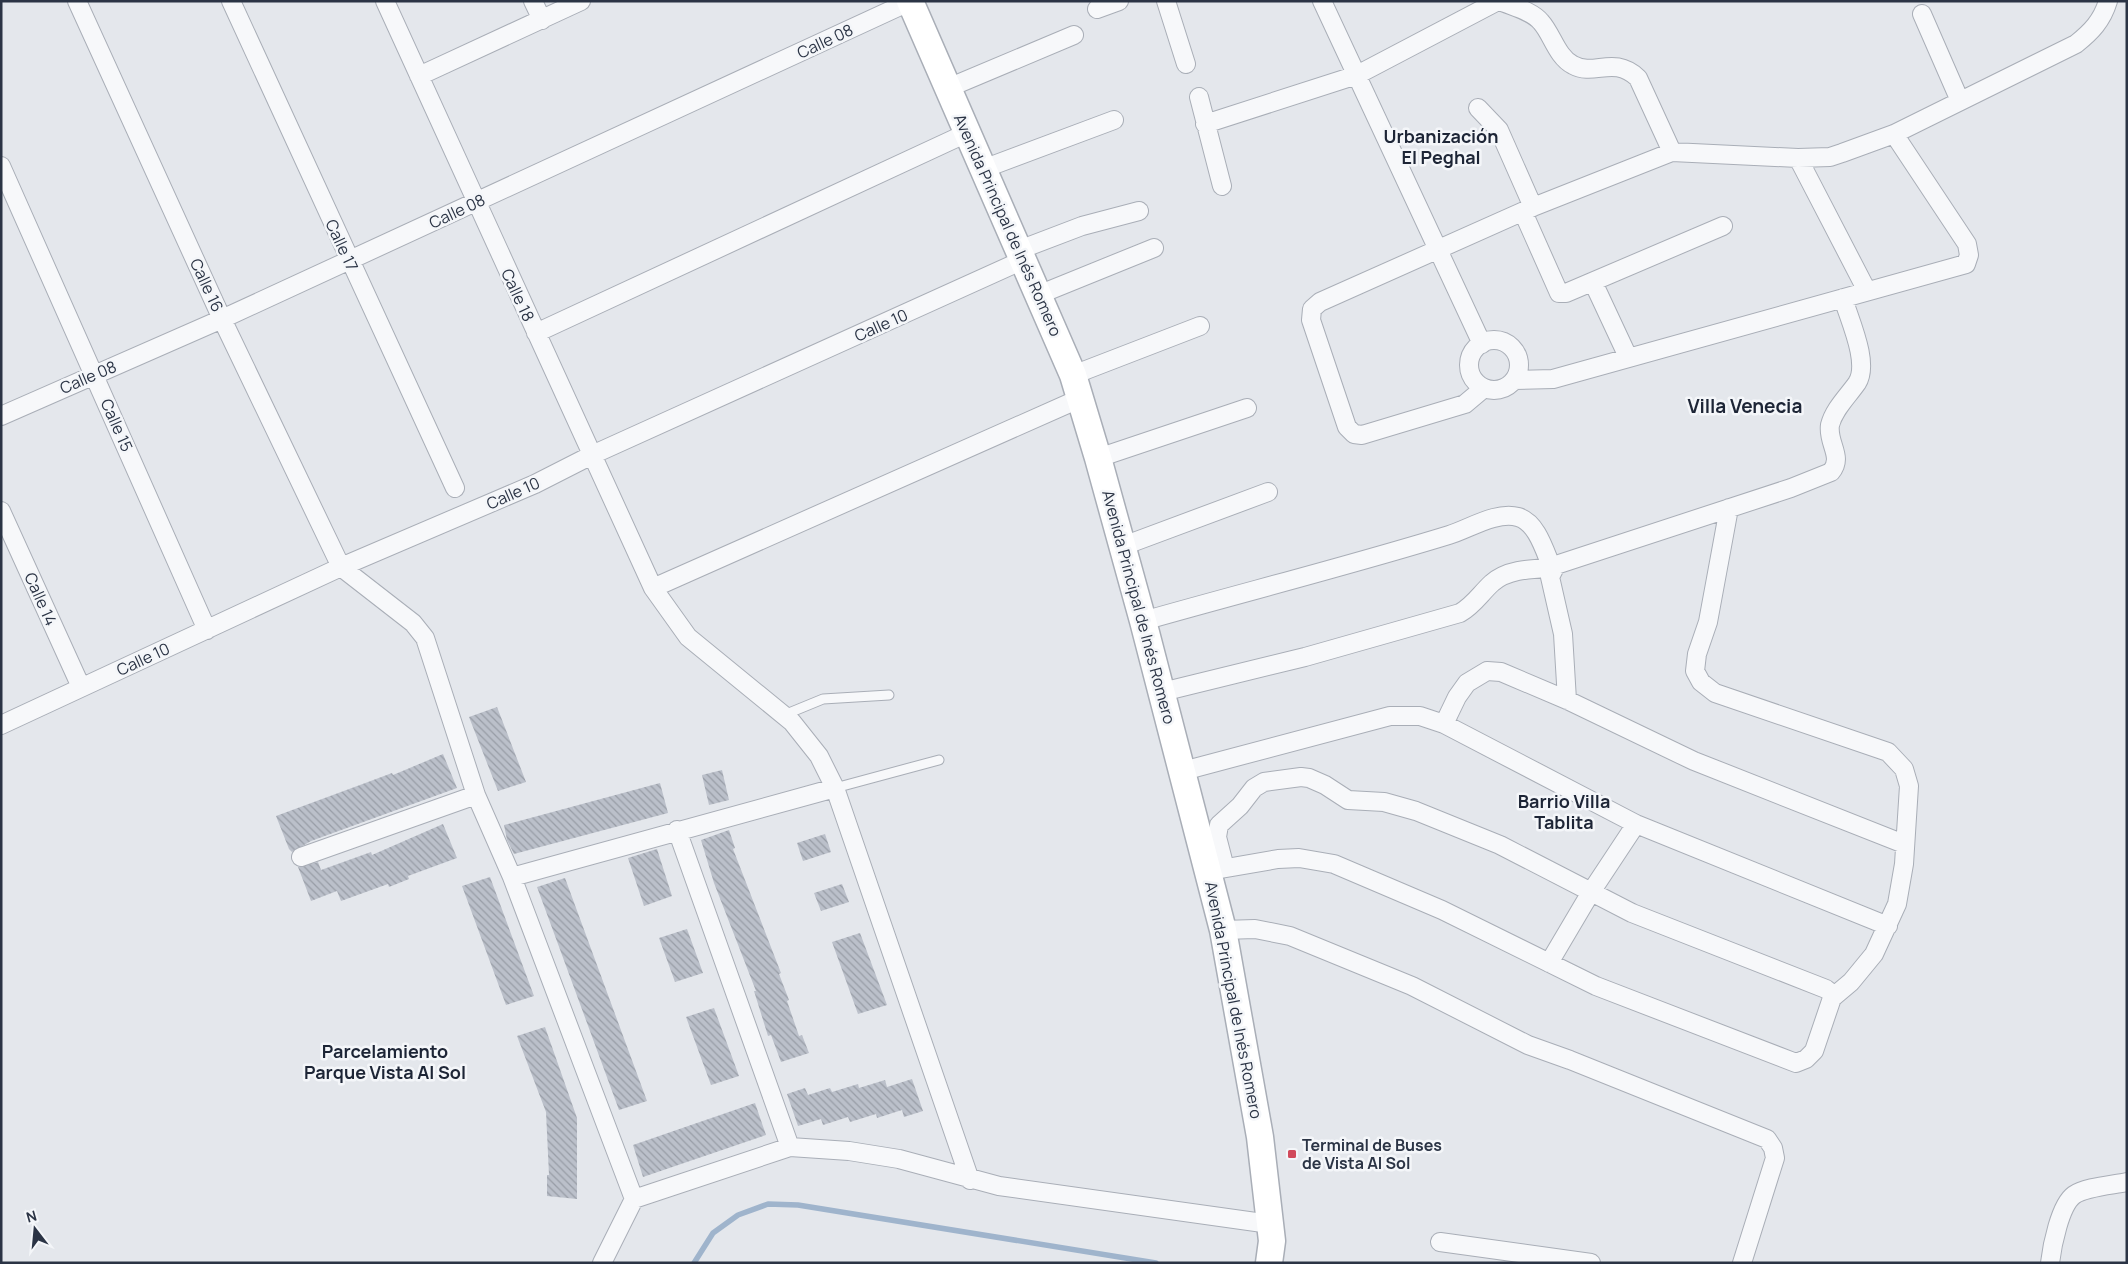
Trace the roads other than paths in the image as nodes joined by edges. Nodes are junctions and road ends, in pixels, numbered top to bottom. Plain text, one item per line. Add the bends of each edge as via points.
1 (77, 1) edge
2 (231, 1) edge
3 (385, 1) edge
4 (533, 1) edge
5 (581, 1) edge
6 (911, 1) edge
7 (1119, 1) edge
8 (1166, 1) edge
9 (1322, 1) edge
10 (1499, 1) edge
11 (2108, 1) edge
12 (1097, 9) dead end
13 (1922, 14) dead end
14 (542, 20) junction
15 (1074, 35) dead end
16 (1186, 64) dead end
17 (1357, 75) junction
18 (419, 76) junction
19 (948, 88) junction
20 (1199, 97) dead end
21 (1960, 101) junction
22 (1478, 108) dead end
23 (1114, 120) dead end
24 (1205, 124) junction
25 (967, 134) junction
26 (1894, 134) junction
27 (1672, 152) junction
28 (1798, 158) junction
29 (1, 166) edge
30 (983, 169) junction
31 (1222, 186) dead end
32 (476, 202) junction
33 (1528, 210) junction
34 (1139, 211) dead end
35 (1724, 226) dead end
36 (1154, 248) dead end
37 (1439, 250) junction
38 (1021, 255) junction
39 (350, 260) junction
40 (1593, 282) junction
41 (1867, 291) junction
42 (1038, 295) junction
43 (1843, 298) junction
44 (222, 319) junction
45 (1200, 326) dead end
46 (536, 333) junction
47 (1482, 344) junction
48 (1628, 358) junction
49 (95, 375) junction
50 (1514, 380) junction
51 (1077, 387) junction
52 (1484, 388) junction
53 (1246, 408) dead end
54 (1, 416) edge
55 (592, 455) junction
56 (1098, 458) junction
57 (455, 488) dead end
58 (1268, 492) dead end
59 (1729, 508) junction
60 (1, 510) edge
61 (1123, 546) junction
62 (341, 567) junction
63 (1552, 568) junction
64 (653, 588) junction
65 (1143, 621) junction
66 (207, 630) junction
67 (81, 687) junction
68 (1162, 692) junction
69 (889, 695) dead end
70 (1567, 700) junction
71 (783, 716) junction
72 (1444, 724) junction
73 (1, 725) edge
74 (939, 760) dead end
75 (1183, 772) junction
76 (835, 788) junction
77 (476, 795) junction
78 (1636, 824) junction
79 (677, 830) junction
80 (1904, 844) junction
81 (301, 857) dead end
82 (1217, 869) junction
83 (512, 877) junction
84 (1591, 892) junction
85 (1888, 926) junction
86 (1223, 930) junction
87 (1549, 963) junction
88 (1832, 998) junction
89 (790, 1147) junction
90 (970, 1180) junction
91 (2127, 1182) edge
92 (634, 1199) junction
93 (1270, 1242) edge
94 (1440, 1242) dead end
95 (602, 1263) edge
96 (1591, 1263) edge
97 (1742, 1263) edge
98 (2050, 1263) edge

1 - 44 street, Calle 16
2 - 39 street, Calle 17
3 - 18 street, Calle 18
4 - 14 street
5 - 14 street
6 - 19 street, Avenida Principal de Inés Romero
6 - 32 street, Calle 08
7 - 12 street
8 - 16 street
9 - 17 street
10 - 17 street
10 - 27 street via 1535,16 1564,58 1578,68 1620,66 1630,70 1638,78
11 - 21 street via 2103,16 2092,31 2076,44
13 - 21 street
14 - 18 street
15 - 19 street
17 - 24 street
17 - 37 street
18 - 32 street, Calle 18
19 - 25 street, Avenida Principal de Inés Romero
20 - 24 street
21 - 26 street
22 - 33 street via 1499,130
23 - 30 street
24 - 31 street
25 - 30 street, Avenida Principal de Inés Romero
25 - 46 street
26 - 28 street via 1836,155
26 - 41 street via 1968,244 1969,255 1966,264
27 - 28 street
27 - 33 street
28 - 41 street
29 - 49 street, Calle 15
30 - 38 street, Avenida Principal de Inés Romero
32 - 39 street, Calle 08
32 - 46 street, Calle 18
33 - 37 street
33 - 40 street via 1559,293
34 - 38 street, Calle 10 via 1082,226
35 - 40 street
36 - 42 street
37 - 47 street
37 - 52 street via 1320,302 1312,309 1311,320 1347,427 1354,434 1362,435 1465,404
38 - 42 street, Avenida Principal de Inés Romero
38 - 55 street, Calle 10
39 - 44 street, Calle 08
39 - 57 street, Calle 17
40 - 48 street
41 - 43 street
42 - 51 street, Avenida Principal de Inés Romero
43 - 48 street
43 - 59 street via 1862,368 1858,382 1836,410 1831,423 1830,436 1837,456 1835,468 1792,488
44 - 49 street, Calle 08
44 - 62 street, Calle 16
45 - 51 street
46 - 55 street, Calle 18
47 - 50 street via 1495,340 1513,348 1519,361
47 - 52 street via 1472,353 1469,366 1474,379
48 - 50 street via 1553,379
49 - 54 street, Calle 08
49 - 66 street, Calle 15
50 - 52 street via 1500,389
51 - 56 street, Avenida Principal de Inés Romero
51 - 64 street
53 - 56 street
55 - 62 street, Calle 10 via 535,484
55 - 64 street, Calle 18
56 - 61 street, Avenida Principal de Inés Romero
58 - 61 street
59 - 63 street
59 - 80 street via 1708,622 1697,654 1695,671 1698,678 1715,693 1888,752 1904,770 1909,786
60 - 67 street, Calle 14
61 - 65 street, Avenida Principal de Inés Romero
62 - 66 street, Calle 10
62 - 77 street via 413,623 425,638
63 - 65 street via 1529,523 1518,517 1506,516
63 - 68 street via 1508,574 1492,583 1472,606 1460,613 1305,657
63 - 70 street via 1550,577 1564,634
64 - 71 street, Calle 18 via 688,636
65 - 68 street, Avenida Principal de Inés Romero
66 - 67 street, Calle 10
67 - 73 street, Calle 10
68 - 75 street, Avenida Principal de Inés Romero
69 - 71 lane via 822,699
70 - 72 street via 1501,672 1487,672 1474,678 1462,690
70 - 80 street via 1694,761
71 - 76 street, Calle 18 via 792,722 819,756
72 - 75 street via 1420,716 1390,716
72 - 78 street
74 - 76 lane
75 - 82 street, Avenida Principal de Inés Romero
76 - 79 street
76 - 90 street, Calle 18
77 - 81 street
77 - 83 street
78 - 84 street
78 - 85 street
79 - 83 street
79 - 89 street
80 - 85 street via 1902,884
82 - 84 street via 1219,825 1254,788 1264,782 1301,777 1317,781 1348,800 1384,802 1416,811 1500,845
82 - 86 street, Avenida Principal de Inés Romero
82 - 87 street via 1299,858 1334,864 1442,910
83 - 92 street
84 - 87 street
84 - 88 street via 1632,913 1826,989
85 - 88 street via 1862,970
86 - 93 street, Avenida Principal de Inés Romero via 1260,1136
86 - 97 street via 1255,929 1290,936 1412,986 1528,1045 1767,1139 1775,1158
87 - 88 street via 1596,986 1796,1063 1814,1051
89 - 90 street via 899,1159
89 - 92 street
90 - 93 street
91 - 98 street via 2075,1193 2069,1200 2052,1246
92 - 95 street
94 - 96 street

